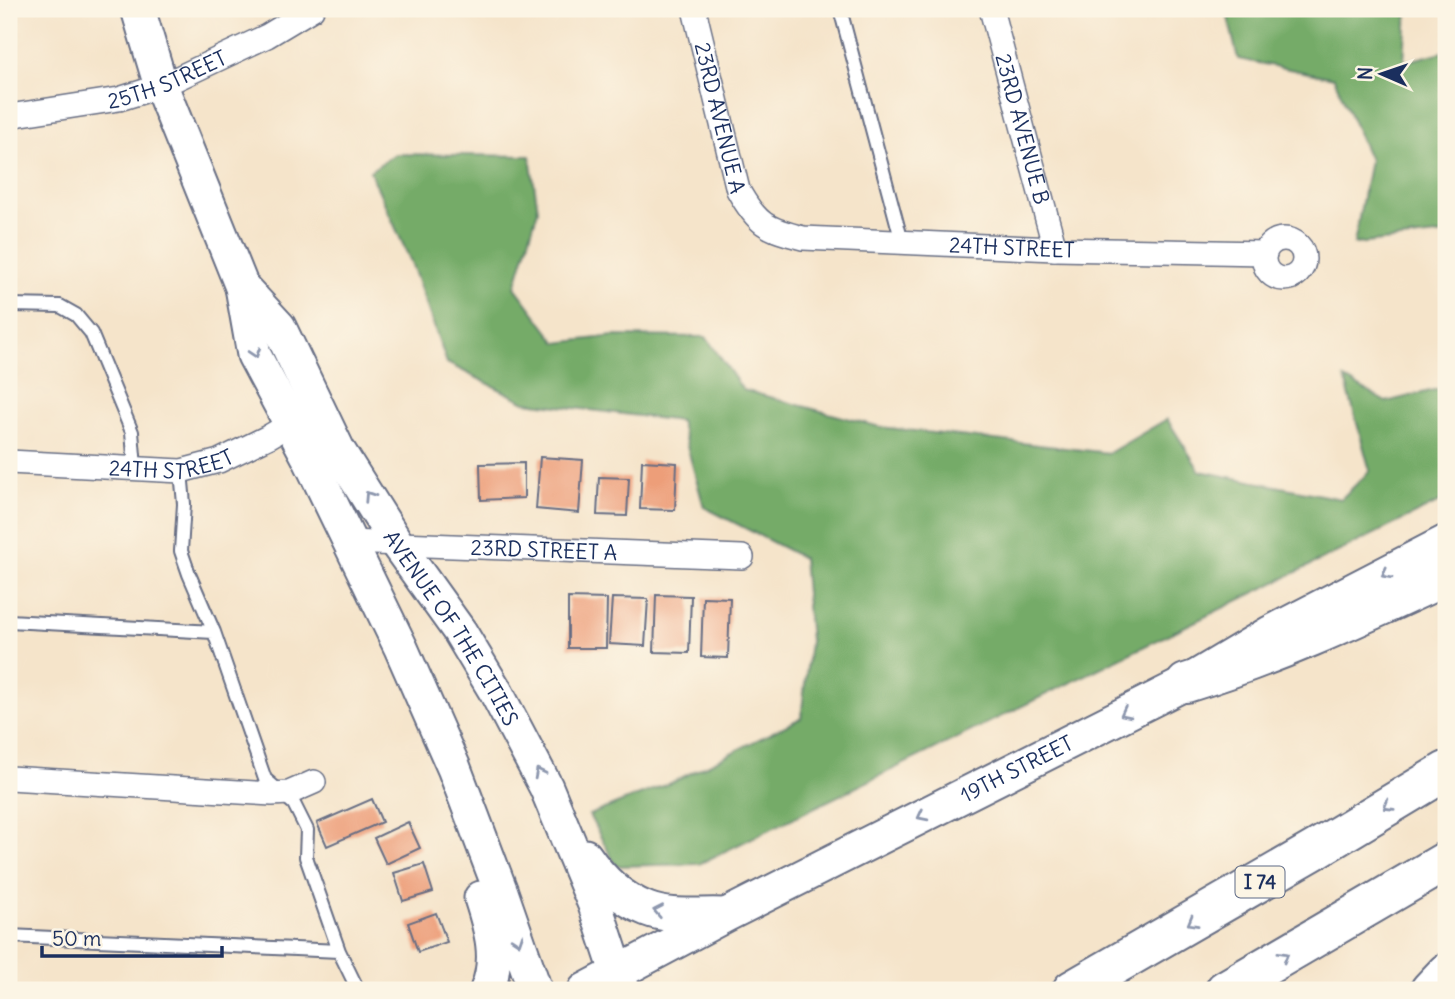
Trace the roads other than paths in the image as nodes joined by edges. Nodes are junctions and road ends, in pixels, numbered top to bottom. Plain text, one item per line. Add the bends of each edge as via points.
1 (138, 9) edge
2 (688, 9) edge
3 (694, 9) edge
4 (840, 9) edge
5 (991, 9) edge
6 (305, 10) edge
7 (161, 86) junction
8 (9, 116) edge
9 (761, 222) joint
10 (902, 242) junction
11 (1055, 248) junction
12 (1265, 253) dead end
13 (242, 287) junction
14 (9, 305) edge
15 (314, 402) junction
16 (290, 424) junction
17 (9, 462) edge
18 (135, 467) junction
19 (181, 471) junction
20 (348, 542) junction
21 (1446, 542) edge
22 (397, 544) junction
23 (742, 557) dead end
24 (1446, 576) edge
25 (9, 621) edge
26 (214, 632) junction
27 (1186, 682) junction
28 (1446, 771) edge
29 (9, 778) edge
30 (314, 782) dead end
31 (279, 793) junction
32 (559, 820) junction
33 (1446, 861) edge
34 (726, 915) junction
35 (9, 936) edge
36 (339, 951) junction
37 (1446, 973) edge
38 (620, 982) edge
39 (358, 990) edge
40 (488, 990) edge
41 (535, 990) edge
42 (585, 990) edge
43 (1072, 990) edge
44 (1225, 990) edge
45 (1430, 990) edge

1 - 7 main road, AVENUE OF THE CITIES
2 - 3 street
3 - 9 street, 23RD AVENUE A via 738,190
4 - 10 lane
5 - 11 street, 23RD AVENUE B
6 - 7 street, 25TH STREET via 268,36
7 - 8 street, 25TH STREET via 119,99
7 - 13 main road, AVENUE OF THE CITIES
9 - 10 street, 24TH STREET via 774,231 803,238
10 - 11 street, 24TH STREET
11 - 12 street, 24TH STREET
13 - 15 main road, AVENUE OF THE CITIES via 279,327
13 -> 16 main road, AVENUE OF THE CITIES via 254,355
14 - 18 lane via 60,306 76,314 91,332 132,432
15 - 16 street, 24TH STREET
22 -> 15 main road, AVENUE OF THE CITIES via 338,450
16 - 19 street, 24TH STREET via 219,461
16 - 20 main road, AVENUE OF THE CITIES
17 - 18 street, 24TH STREET
18 - 19 street, 24TH STREET
19 - 26 lane via 181,551
20 - 22 street, 23RD STREET A
20 - 40 main road via 487,917 494,941
20 -> 41 main road, AVENUE OF THE CITIES via 454,768
21 -> 27 main road, 19TH STREET
22 - 23 street, 23RD STREET A
32 -> 22 main road, AVENUE OF THE CITIES via 496,692
24 - 27 highway via 1303,642
25 - 26 lane
26 - 31 lane via 265,779
27 -> 34 main road, 19TH STREET
28 -> 43 highway, I 74
29 - 31 street
30 - 31 street
31 - 36 lane via 293,804 307,830 306,858
34 -> 32 main road via 647,910 596,872
32 - 38 main road, AVENUE OF THE CITIES via 595,905
44 -> 33 highway
34 - 38 main road, 19TH STREET
35 - 36 lane
36 - 39 lane
37 - 45 highway
38 - 42 main road, 19TH STREET

